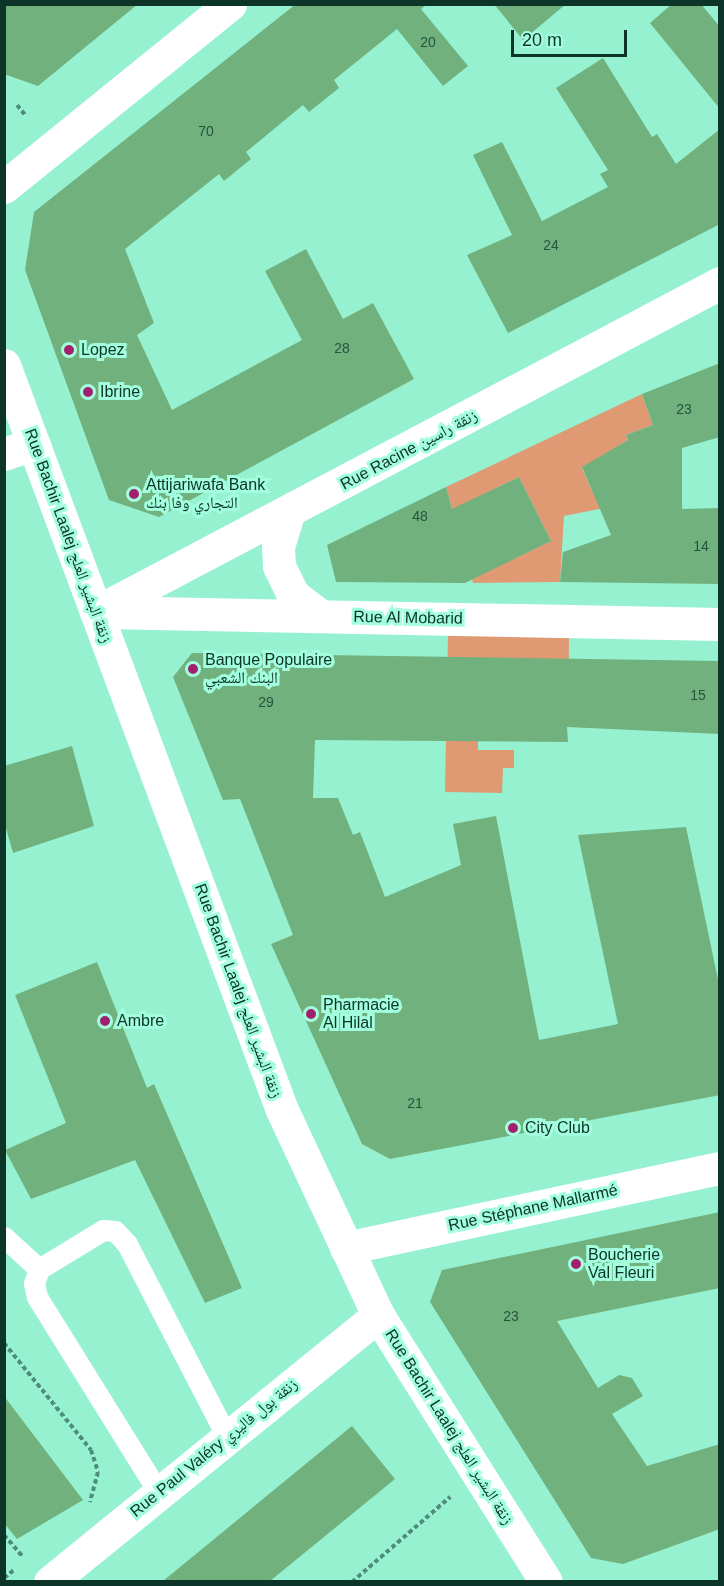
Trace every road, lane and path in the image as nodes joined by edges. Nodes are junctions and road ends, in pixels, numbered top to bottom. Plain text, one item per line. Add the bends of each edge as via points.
1 (230, 4) edge
2 (17, 105) dead end
3 (25, 115) dead end
4 (4, 187) edge
5 (720, 283) edge
6 (4, 365) edge
7 (19, 449) edge
8 (288, 514) junction
9 (96, 612) junction
10 (321, 616) junction
11 (720, 624) edge
12 (720, 1168) edge
13 (4, 1237) edge
14 (346, 1248) junction
15 (39, 1269) junction
16 (378, 1315) junction
17 (4, 1343) edge
18 (227, 1437) junction
19 (478, 1473) junction
20 (159, 1493) junction
21 (81, 1511) dead end
22 (4, 1535) edge
23 (31, 1554) dead end
24 (25, 1560) junction
25 (4, 1578) edge
26 (50, 1581) edge
27 (352, 1581) edge
28 (546, 1581) edge

1 - 4 street
2 - 3 path
5 - 8 street, Rue Racine زنقة راسين
6 - 7 street, Rue Bachir Laalej زنقة البشير العلج
7 - 9 street, Rue Bachir Laalej زنقة البشير العلج
8 - 9 street, Rue Racine زنقة راسين
8 - 10 street via 278,547 279,566 293,595
9 - 10 street, Rue Al Mobarid
9 - 14 street, Rue Bachir Laalej زنقة البشير العلج via 282,1110
10 - 11 street, Rue Al Mobarid
12 - 14 street, Rue Stéphane Mallarmé
13 - 15 lane
14 - 16 street, Rue Bachir Laalej زنقة البشير العلج
15 - 18 lane via 103,1230 115,1231 127,1244
15 - 20 lane via 34,1283 37,1297
16 - 18 street, Rue Paul Valéry زنقة بول فاليري
16 - 19 street, Rue Bachir Laalej زنقة البشير العلج
17 - 21 path via 91,1450 98,1472 89,1503
18 - 20 street, Rue Paul Valéry زنقة بول فاليري
19 - 27 path
19 - 28 street, Rue Bachir Laalej زنقة البشير العلج
20 - 26 street, Rue Paul Valéry زنقة بول فاليري
22 - 24 path
23 - 24 path
24 - 25 path

